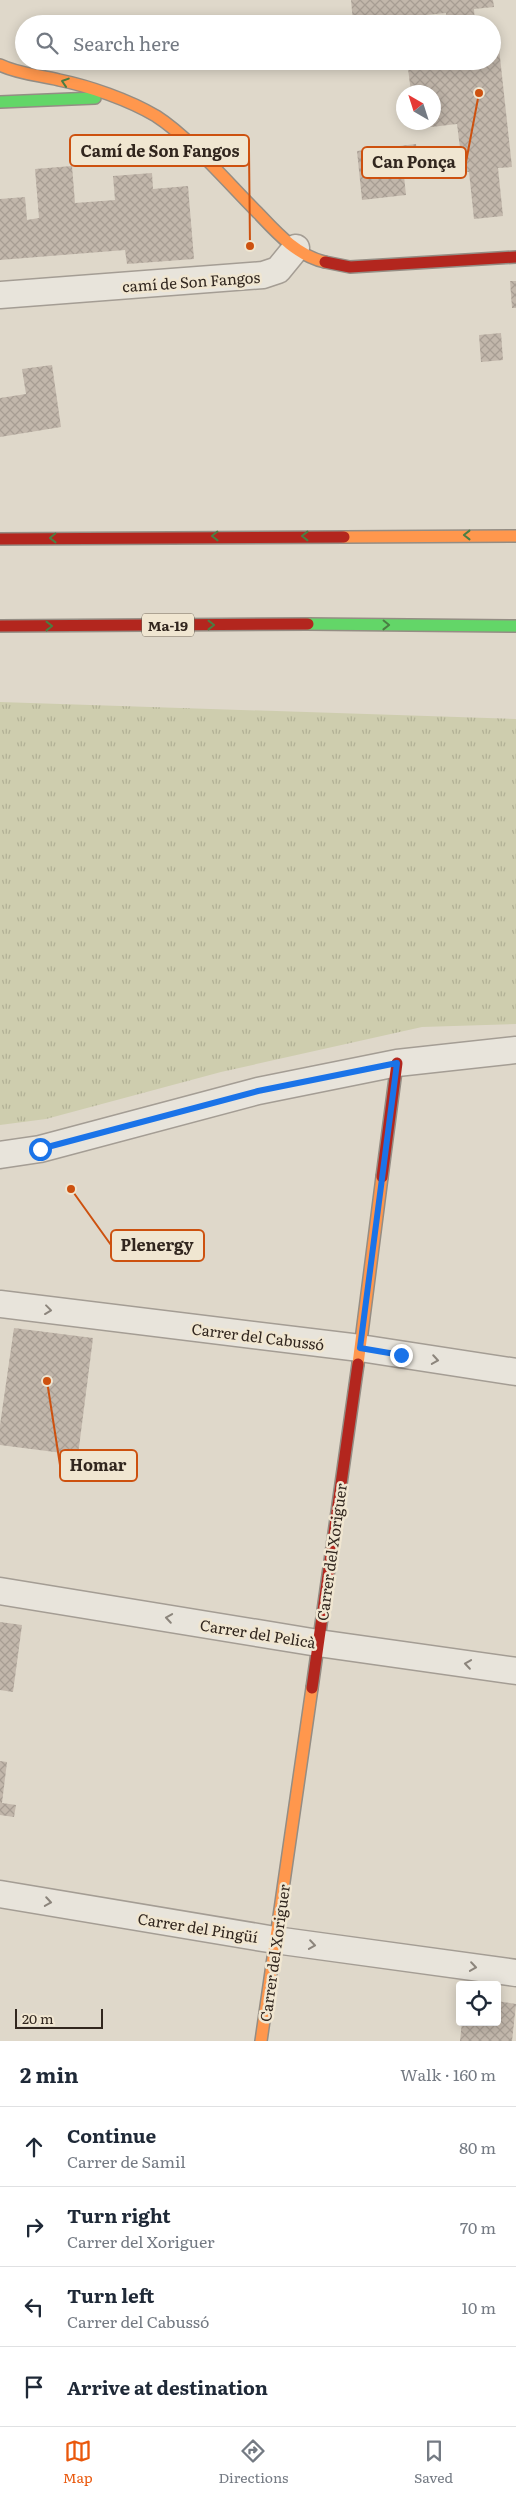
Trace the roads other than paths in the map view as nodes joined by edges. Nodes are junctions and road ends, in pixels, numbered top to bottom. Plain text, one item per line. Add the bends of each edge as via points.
1 (0, 65) edge
2 (111, 98) junction
3 (0, 102) edge
4 (296, 248) junction
5 (516, 257) edge
6 (0, 295) edge
7 (516, 536) edge
8 (0, 539) edge
9 (0, 626) edge
10 (516, 626) edge
11 (516, 1050) edge
12 (397, 1063) junction
13 (0, 1155) edge
14 (0, 1304) edge
15 (360, 1348) junction
16 (516, 1372) edge
17 (0, 1591) edge
18 (318, 1642) junction
19 (516, 1671) edge
20 (0, 1894) edge
21 (275, 1940) junction
22 (516, 1973) edge
23 (261, 2041) edge

2 -> 1 main road via 61,80
2 - 3 main road
2 - 4 main road via 140,108 172,128 263,221
4 - 5 main road via 320,261 350,267
4 - 6 street, camí de Son Fangos via 278,270 263,275
7 -> 8 main road
9 -> 10 main road, Ma-19
11 - 12 street
12 - 13 street via 258,1091 40,1149
12 - 15 main road, Carrer del Xoriguer
14 -> 15 street, Carrer del Cabussó
15 -> 16 street, Carrer del Cabussó
15 - 18 main road, Carrer del Xoriguer
18 -> 17 street, Carrer del Pelicà
19 -> 18 street, Carrer del Pelicà
18 - 21 main road, Carrer del Xoriguer
20 -> 21 street, Carrer del Pingüí
21 -> 22 street, Carrer del Pingüí
21 - 23 main road, Carrer del Xoriguer

